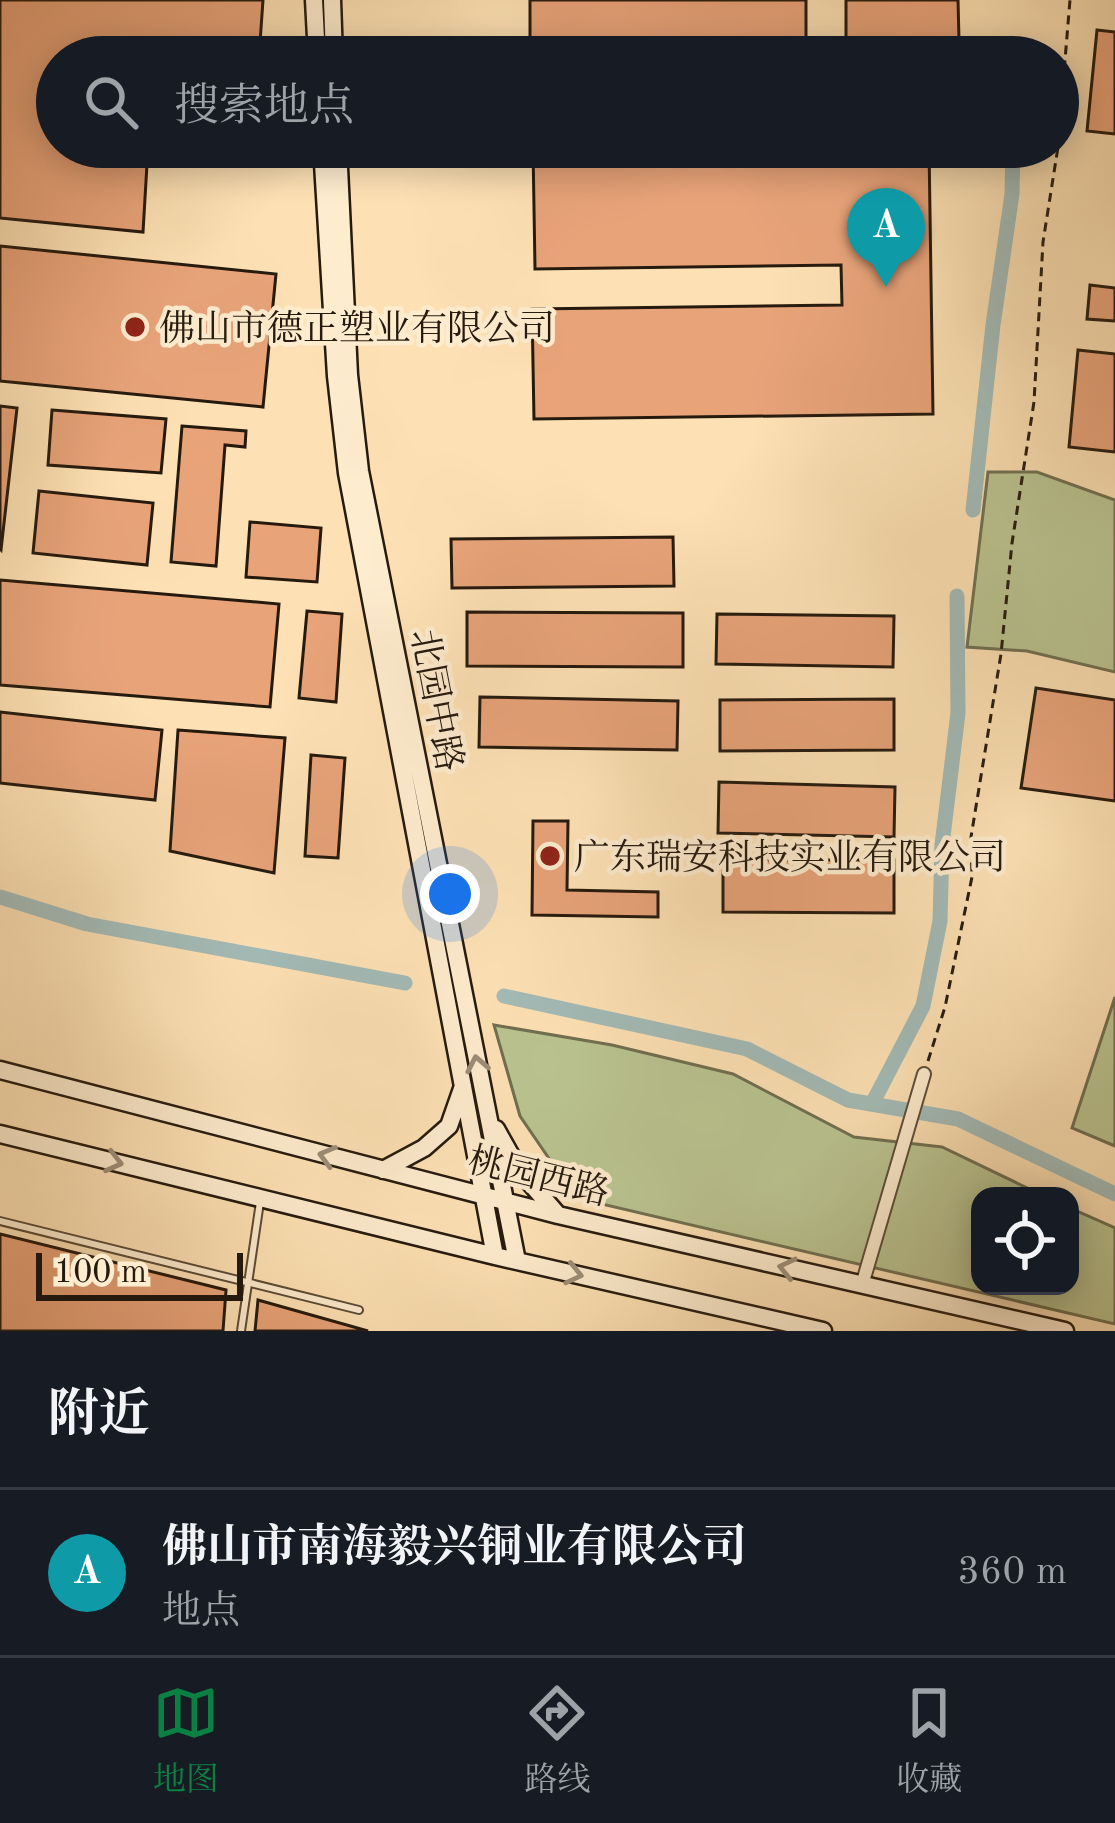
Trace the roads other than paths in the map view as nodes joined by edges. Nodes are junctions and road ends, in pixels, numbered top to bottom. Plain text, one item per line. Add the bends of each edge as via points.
1 (314, 0) edge
2 (332, 0) edge
3 (316, 36) edge
4 (333, 36) edge
5 (323, 168) edge
6 (339, 168) edge
7 (0, 1070) edge
8 (924, 1075) road end
9 (463, 1086) junction
10 (487, 1111) junction
11 (0, 1134) edge
12 (383, 1170) junction
13 (484, 1196) junction
14 (261, 1198) junction
15 (505, 1202) junction
16 (558, 1216) junction
17 (0, 1221) edge
18 (495, 1256) junction
19 (517, 1261) junction
20 (245, 1282) junction
21 (862, 1285) junction
22 (359, 1310) dead end
23 (241, 1331) edge
24 (823, 1331) edge
25 (1065, 1331) edge

1 - 3 street
2 - 4 street
5 - 9 street, 北园中路 via 347,473
10 -> 6 street, 北园中路 via 360,471
12 -> 7 street, 桃园西路
8 - 21 street
9 - 12 street via 449,1126
9 - 13 street, 北园中路
10 - 15 street, 北园中路
10 - 16 street via 519,1170
11 -> 14 street
12 - 13 street, 桃园西路
13 - 15 street, 桃园西路
13 - 18 street, 北园中路
14 - 18 street
14 - 20 lane
15 - 16 street, 桃园西路
15 - 19 street, 北园中路
21 -> 16 street, 桃园西路
17 - 20 lane
18 - 19 street
19 -> 24 street
20 - 22 lane
20 - 23 lane
21 - 25 street, 桃园西路

